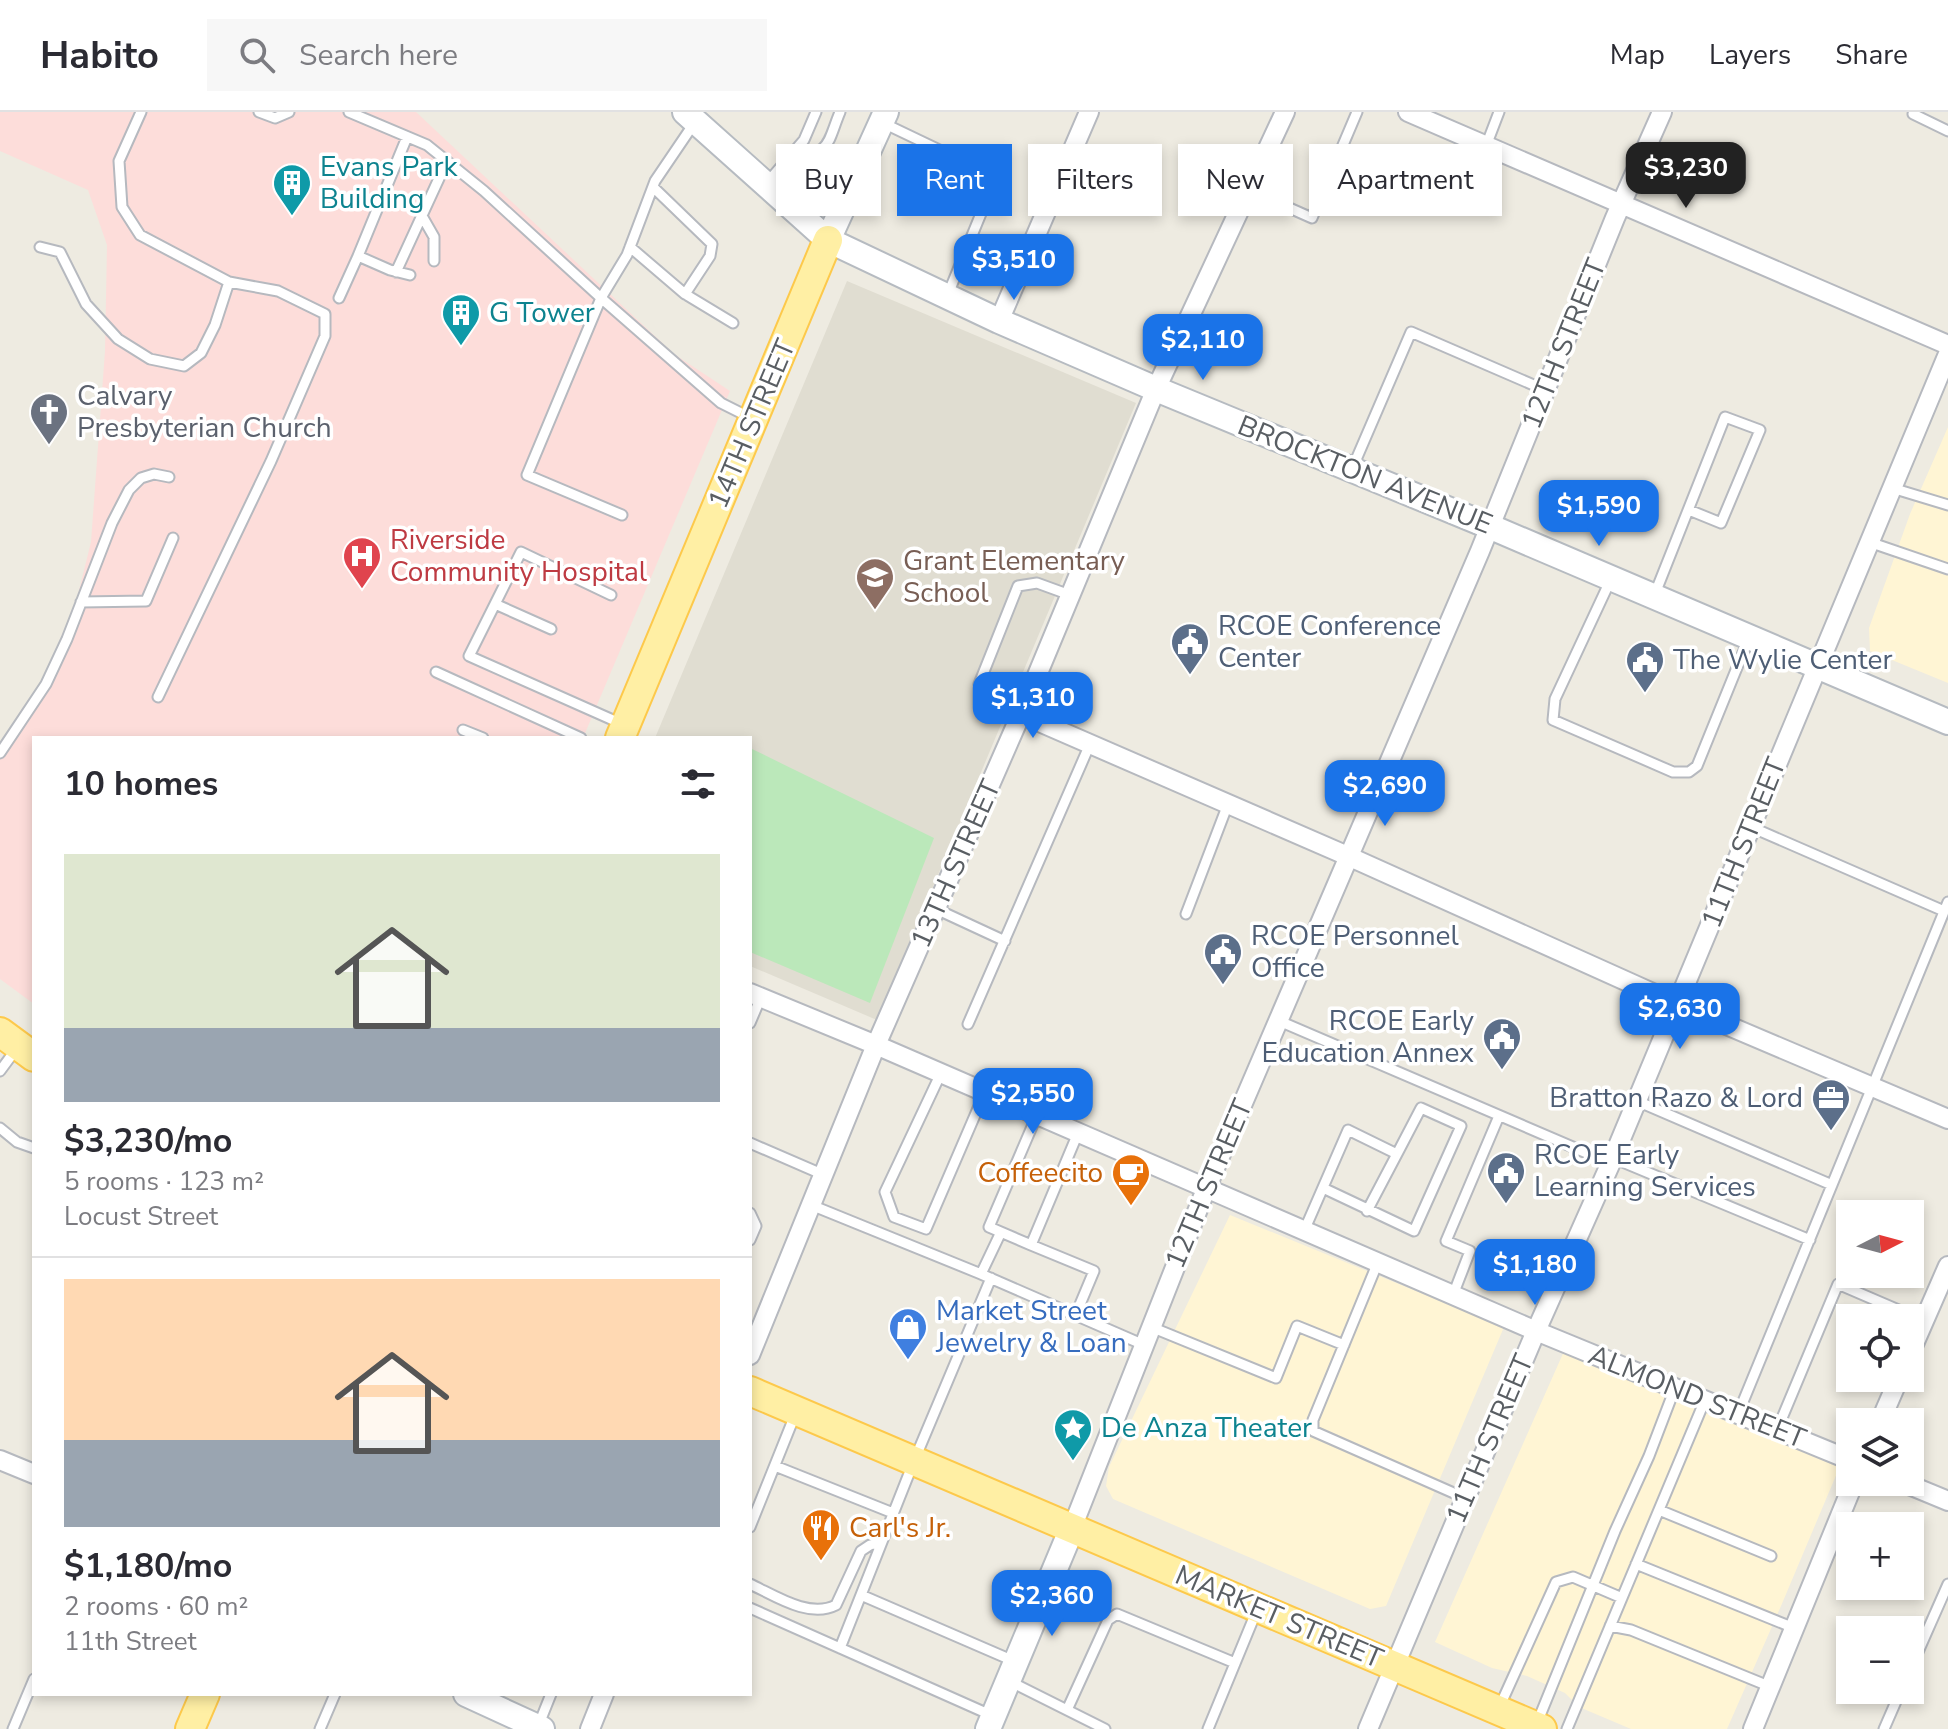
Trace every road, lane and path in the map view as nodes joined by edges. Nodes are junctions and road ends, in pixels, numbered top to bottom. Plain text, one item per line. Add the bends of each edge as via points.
1 (141, 112) edge
2 (259, 112) edge
3 (289, 112) edge
4 (349, 112) edge
5 (816, 112) edge
6 (840, 112) edge
7 (1089, 112) edge
8 (1285, 112) edge
9 (1357, 112) edge
10 (1408, 112) edge
11 (1499, 112) edge
12 (1662, 112) edge
13 (1913, 114) dead end
14 (695, 115) edge
15 (884, 117) edge
16 (1948, 131) edge
17 (407, 137) junction
18 (801, 144) edge
19 (827, 144) edge
20 (1270, 144) edge
21 (1481, 144) edge
22 (1487, 144) edge
23 (1502, 153) edge
24 (447, 161) junction
25 (776, 172) edge
26 (766, 184) junction
27 (653, 187) junction
28 (1620, 205) junction
29 (1293, 210) edge
30 (422, 216) junction
31 (1237, 216) edge
32 (828, 240) junction
33 (40, 247) dead end
34 (630, 247) junction
35 (358, 256) junction
36 (434, 261) dead end
37 (396, 272) junction
38 (410, 275) dead end
39 (229, 282) junction
40 (685, 294) junction
41 (947, 297) junction
42 (339, 298) dead end
43 (601, 298) junction
44 (999, 321) junction
45 (733, 323) dead end
46 (1948, 345) edge
47 (1948, 354) edge
48 (1156, 389) junction
49 (1545, 390) junction
50 (754, 419) junction
51 (1352, 470) junction
52 (169, 477) dead end
53 (1892, 488) junction
54 (1948, 505) edge
55 (1689, 510) junction
56 (622, 515) dead end
57 (1491, 527) junction
58 (173, 538) dead end
59 (1869, 542) junction
60 (1948, 569) edge
61 (1611, 579) junction
62 (611, 595) dead end
63 (1070, 595) junction
64 (1654, 597) junction
65 (81, 602) junction
66 (495, 604) junction
67 (551, 629) dead end
68 (1749, 638) junction
69 (1817, 667) junction
70 (436, 672) dead end
71 (158, 697) dead end
72 (1021, 714) junction
73 (1948, 722) edge
74 (463, 730) dead end
75 (623, 732) edge
76 (478, 736) edge
77 (577, 736) edge
78 (1090, 744) junction
79 (0, 753) edge
80 (1228, 804) junction
81 (1751, 827) junction
82 (1350, 857) junction
83 (1946, 906) edge
84 (936, 909) junction
85 (1186, 914) dead end
86 (1005, 941) junction
87 (756, 995) edge
88 (1677, 1004) junction
89 (1277, 1020) junction
90 (968, 1024) dead end
91 (18, 1045) edge
92 (876, 1045) junction
93 (0, 1071) edge
94 (941, 1073) junction
95 (1872, 1087) junction
96 (985, 1092) junction
97 (1637, 1101) junction
98 (1037, 1115) junction
99 (1499, 1116) junction
100 (1948, 1119) edge
101 (0, 1128) edge
102 (1078, 1133) junction
103 (752, 1144) edge
104 (32, 1147) edge
105 (1397, 1154) junction
106 (1611, 1161) junction
107 (824, 1175) junction
108 (1832, 1185) junction
109 (1323, 1188) junction
110 (1206, 1189) junction
111 (811, 1205) junction
112 (1367, 1211) junction
113 (1304, 1231) junction
114 (1001, 1232) junction
115 (1810, 1240) junction
116 (1032, 1241) junction
117 (1378, 1262) junction
118 (1948, 1266) edge
119 (986, 1276) junction
120 (1453, 1295) junction
121 (1884, 1304) edge
122 (1076, 1314) junction
123 (1924, 1321) edge
124 (1151, 1327) junction
125 (1536, 1331) junction
126 (1144, 1345) junction
127 (1344, 1345) junction
128 (752, 1350) edge
129 (1675, 1388) junction
130 (752, 1392) edge
131 (1705, 1400) junction
132 (797, 1411) junction
133 (1738, 1414) junction
134 (1777, 1430) junction
135 (1836, 1454) edge
136 (0, 1460) edge
137 (914, 1461) junction
138 (775, 1466) junction
139 (32, 1473) edge
140 (1924, 1491) edge
141 (1848, 1496) edge
142 (1465, 1498) junction
143 (1948, 1501) edge
144 (1659, 1510) junction
145 (893, 1513) junction
146 (752, 1522) edge
147 (1072, 1528) junction
148 (882, 1542) junction
149 (1771, 1556) dead end
150 (1636, 1564) junction
151 (1948, 1584) edge
152 (752, 1585) edge
153 (1594, 1585) junction
154 (861, 1595) junction
155 (1622, 1598) junction
156 (1258, 1608) junction
157 (752, 1609) edge
158 (1610, 1626) junction
159 (1794, 1628) junction
160 (1924, 1638) edge
161 (840, 1648) junction
162 (1235, 1663) junction
163 (1395, 1666) junction
164 (1012, 1671) junction
165 (32, 1684) edge
166 (1771, 1687) junction
167 (204, 1696) edge
168 (334, 1696) edge
169 (470, 1696) edge
170 (550, 1696) edge
171 (603, 1696) edge
172 (1895, 1704) edge
173 (1067, 1710) junction
174 (1498, 1710) junction
175 (991, 1722) edge
176 (1532, 1727) edge
177 (540, 1728) edge
178 (13, 1729) edge
179 (190, 1729) edge
180 (320, 1729) edge
181 (590, 1729) edge
182 (1105, 1729) edge
183 (1208, 1729) edge
184 (1368, 1729) edge
185 (1567, 1729) edge
186 (1753, 1729) edge
187 (1884, 1729) edge

1 - 39 lane via 119,161 122,207 140,235
2 - 3 lane via 275,118
4 - 17 lane
5 - 18 lane
6 - 19 lane
7 - 44 street
8 - 20 street, 13TH STREET
9 - 29 lane via 1312,218
10 - 21 street
11 - 22 lane
12 - 28 street, 12TH STREET
13 - 16 lane
14 - 26 main road, BROCKTON AVENUE
14 - 27 lane
15 - 32 main road, 14TH STREET
15 - 41 lane via 996,177
17 - 24 lane
17 - 35 lane
23 - 28 street
24 - 30 lane
24 - 43 lane
25 - 26 lane
26 - 32 main road, BROCKTON AVENUE
27 - 34 lane
27 - 40 lane via 712,244
28 - 46 street
28 - 49 street, 12TH STREET
30 - 36 lane via 434,237
30 - 37 lane
31 - 48 street, 13TH STREET
32 - 41 main road, BROCKTON AVENUE
32 - 50 main road, 14TH STREET
33 - 39 lane via 60,252 86,304 118,339 150,359 184,366 201,353
34 - 40 lane
34 - 43 lane
35 - 37 lane
35 - 42 lane
37 - 38 lane
39 - 71 lane via 278,291 325,314 325,336
40 - 45 lane
41 - 44 main road, BROCKTON AVENUE
43 - 50 lane via 721,403
43 - 56 lane via 527,475
44 - 48 main road, BROCKTON AVENUE
47 - 53 street, 11TH STREET
48 - 51 main road, BROCKTON AVENUE
48 - 63 street, 13TH STREET
49 - 51 lane via 1411,332
49 - 57 street, 12TH STREET
50 - 75 main road, 14TH STREET
51 - 57 main road, BROCKTON AVENUE
52 - 65 lane via 141,478 129,490
53 - 54 lane
53 - 59 street, 11TH STREET
55 - 55 lane via 1725,417 1760,430 1721,523
55 - 64 lane
57 - 61 main road, BROCKTON AVENUE
57 - 82 street, 12TH STREET
58 - 65 lane via 146,601
59 - 60 lane
59 - 69 street, 11TH STREET
61 - 64 main road, BROCKTON AVENUE
61 - 68 lane via 1555,699 1553,720 1673,772 1697,766
62 - 66 lane via 521,552
63 - 72 street, 13TH STREET
63 - 72 lane via 1037,583 1018,586 979,684
64 - 68 main road, BROCKTON AVENUE
65 - 79 lane via 46,684
66 - 67 lane
66 - 75 lane via 469,656
68 - 69 main road, BROCKTON AVENUE
69 - 73 main road, BROCKTON AVENUE
69 - 81 street, 11TH STREET
70 - 77 lane
72 - 78 street
72 - 84 street, 13TH STREET
74 - 76 lane
78 - 80 street
78 - 86 lane
80 - 82 street
80 - 85 lane
81 - 83 lane
81 - 88 street, 11TH STREET
82 - 88 street
82 - 89 street, 12TH STREET
83 - 95 lane
84 - 86 lane
84 - 92 street, 13TH STREET
86 - 90 lane
87 - 92 street, ALMOND STREET
88 - 95 street
88 - 97 street, 11TH STREET
89 - 99 lane
89 - 110 street, 12TH STREET
91 - 93 lane
92 - 94 street, ALMOND STREET
92 - 107 street, 13TH STREET
94 - 96 street, ALMOND STREET
94 - 96 lane via 885,1192 894,1217 926,1229
95 - 100 street
95 - 108 lane
96 - 98 street, ALMOND STREET
97 - 106 street, 11TH STREET
97 - 108 lane
98 - 102 street, ALMOND STREET
98 - 114 lane via 989,1227
99 - 106 lane
99 - 120 lane via 1446,1241 1470,1251
101 - 104 lane
102 - 110 street, ALMOND STREET
102 - 116 lane
103 - 107 lane
105 - 109 lane via 1348,1130
105 - 112 lane
105 - 112 lane via 1421,1108 1461,1126 1414,1231
106 - 115 lane
106 - 125 street, 11TH STREET
107 - 111 street, 13TH STREET
108 - 115 lane
109 - 112 lane
109 - 113 lane
110 - 113 street, ALMOND STREET
110 - 124 street, 12TH STREET
111 - 119 lane
111 - 128 street, 13TH STREET
113 - 117 street, ALMOND STREET
114 - 116 lane
114 - 119 lane
115 - 133 lane
116 - 122 lane via 1094,1271
117 - 120 street, ALMOND STREET
117 - 127 lane
118 - 123 street
119 - 122 lane
119 - 137 lane
120 - 125 street, ALMOND STREET
121 - 134 lane via 1838,1284
122 - 126 lane
124 - 126 street, 12TH STREET
124 - 127 lane via 1276,1378 1297,1326
125 - 129 street, ALMOND STREET
125 - 142 street, 11TH STREET
126 - 147 street, 12TH STREET
127 - 142 lane via 1313,1431
129 - 131 street, ALMOND STREET
129 - 153 lane
130 - 132 main road, MARKET STREET
131 - 133 street, ALMOND STREET
131 - 144 lane
132 - 137 main road, MARKET STREET
132 - 138 lane
133 - 134 street, ALMOND STREET
134 - 135 street, ALMOND STREET
136 - 139 street
137 - 145 lane
137 - 147 main road, MARKET STREET
138 - 145 lane
138 - 146 lane
140 - 143 street
141 - 159 street
142 - 163 street, 11TH STREET
144 - 149 lane
144 - 150 lane
145 - 148 lane
147 - 156 main road, MARKET STREET
147 - 164 main road, 12TH STREET
148 - 152 lane via 861,1551 830,1608 799,1606
148 - 154 lane
150 - 155 lane
150 - 159 lane
151 - 160 lane
153 - 155 lane
153 - 174 lane via 1573,1577 1556,1582
153 - 176 lane
154 - 161 lane
154 - 164 lane
155 - 158 lane
156 - 162 lane
156 - 163 main road, MARKET STREET
157 - 161 lane
158 - 166 lane
158 - 185 lane
159 - 166 street
161 - 175 lane
162 - 173 lane via 1117,1614 1108,1620
162 - 183 lane
163 - 174 main road, MARKET STREET
163 - 184 street, 11TH STREET
164 - 173 lane
164 - 175 main road, 12TH STREET
165 - 178 lane
166 - 186 street
167 - 179 main road
168 - 180 lane
169 - 177 main road
170 - 177 lane
171 - 181 street
172 - 187 lane
173 - 182 lane
174 - 176 main road, MARKET STREET

